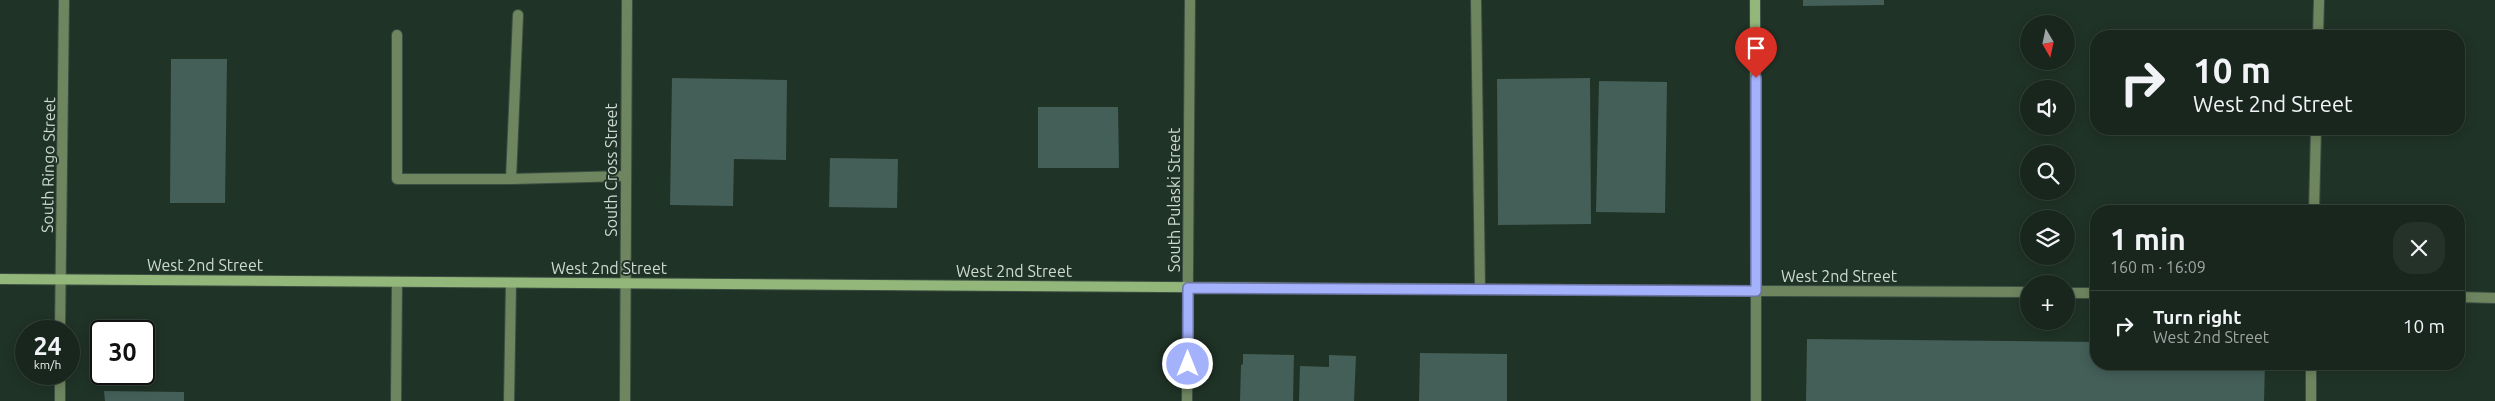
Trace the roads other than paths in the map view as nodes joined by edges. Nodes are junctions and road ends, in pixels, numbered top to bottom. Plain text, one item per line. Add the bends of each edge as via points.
1 (64, 0) edge
2 (628, 0) edge
3 (1190, 0) edge
4 (1476, 0) edge
5 (1755, 0) edge
6 (2319, 0) edge
7 (518, 15) dead end
8 (2318, 30) edge
9 (397, 34) dead end
10 (2316, 135) edge
11 (626, 176) junction
12 (511, 179) junction
13 (2314, 205) edge
14 (0, 279) edge
15 (62, 280) junction
16 (397, 282) junction
17 (511, 283) junction
18 (626, 283) junction
19 (1188, 288) junction
20 (1480, 289) junction
21 (1756, 291) junction
22 (2020, 292) edge
23 (2075, 293) edge
24 (2090, 293) edge
25 (2465, 297) edge
26 (2495, 298) edge
27 (60, 320) edge
28 (2311, 370) edge
29 (60, 385) edge
30 (60, 401) edge
31 (396, 401) edge
32 (510, 401) edge
33 (625, 401) edge
34 (1187, 401) edge
35 (1756, 401) edge
36 (2311, 401) edge

1 - 15 street, South Ringo Street
2 - 11 street, South Cross Street
3 - 19 street, South Pulaski Street
4 - 20 street
5 - 21 main road
6 - 8 street
7 - 12 street
9 - 12 street via 397,179
10 - 13 street
11 - 12 street
11 - 18 street, South Cross Street
14 - 15 main road, West 2nd Street
15 - 16 main road, West 2nd Street
15 - 27 street, South Ringo Street
16 - 17 main road, West 2nd Street
16 - 31 street
17 - 18 main road, West 2nd Street
17 - 32 street
18 - 19 main road, West 2nd Street
18 - 33 street, South Cross Street
19 - 20 main road, West 2nd Street
19 - 34 street, South Pulaski Street
20 - 21 main road, West 2nd Street
21 - 22 street, West 2nd Street
21 - 35 street
23 - 24 street
25 - 26 street
28 - 36 street
29 - 30 street

